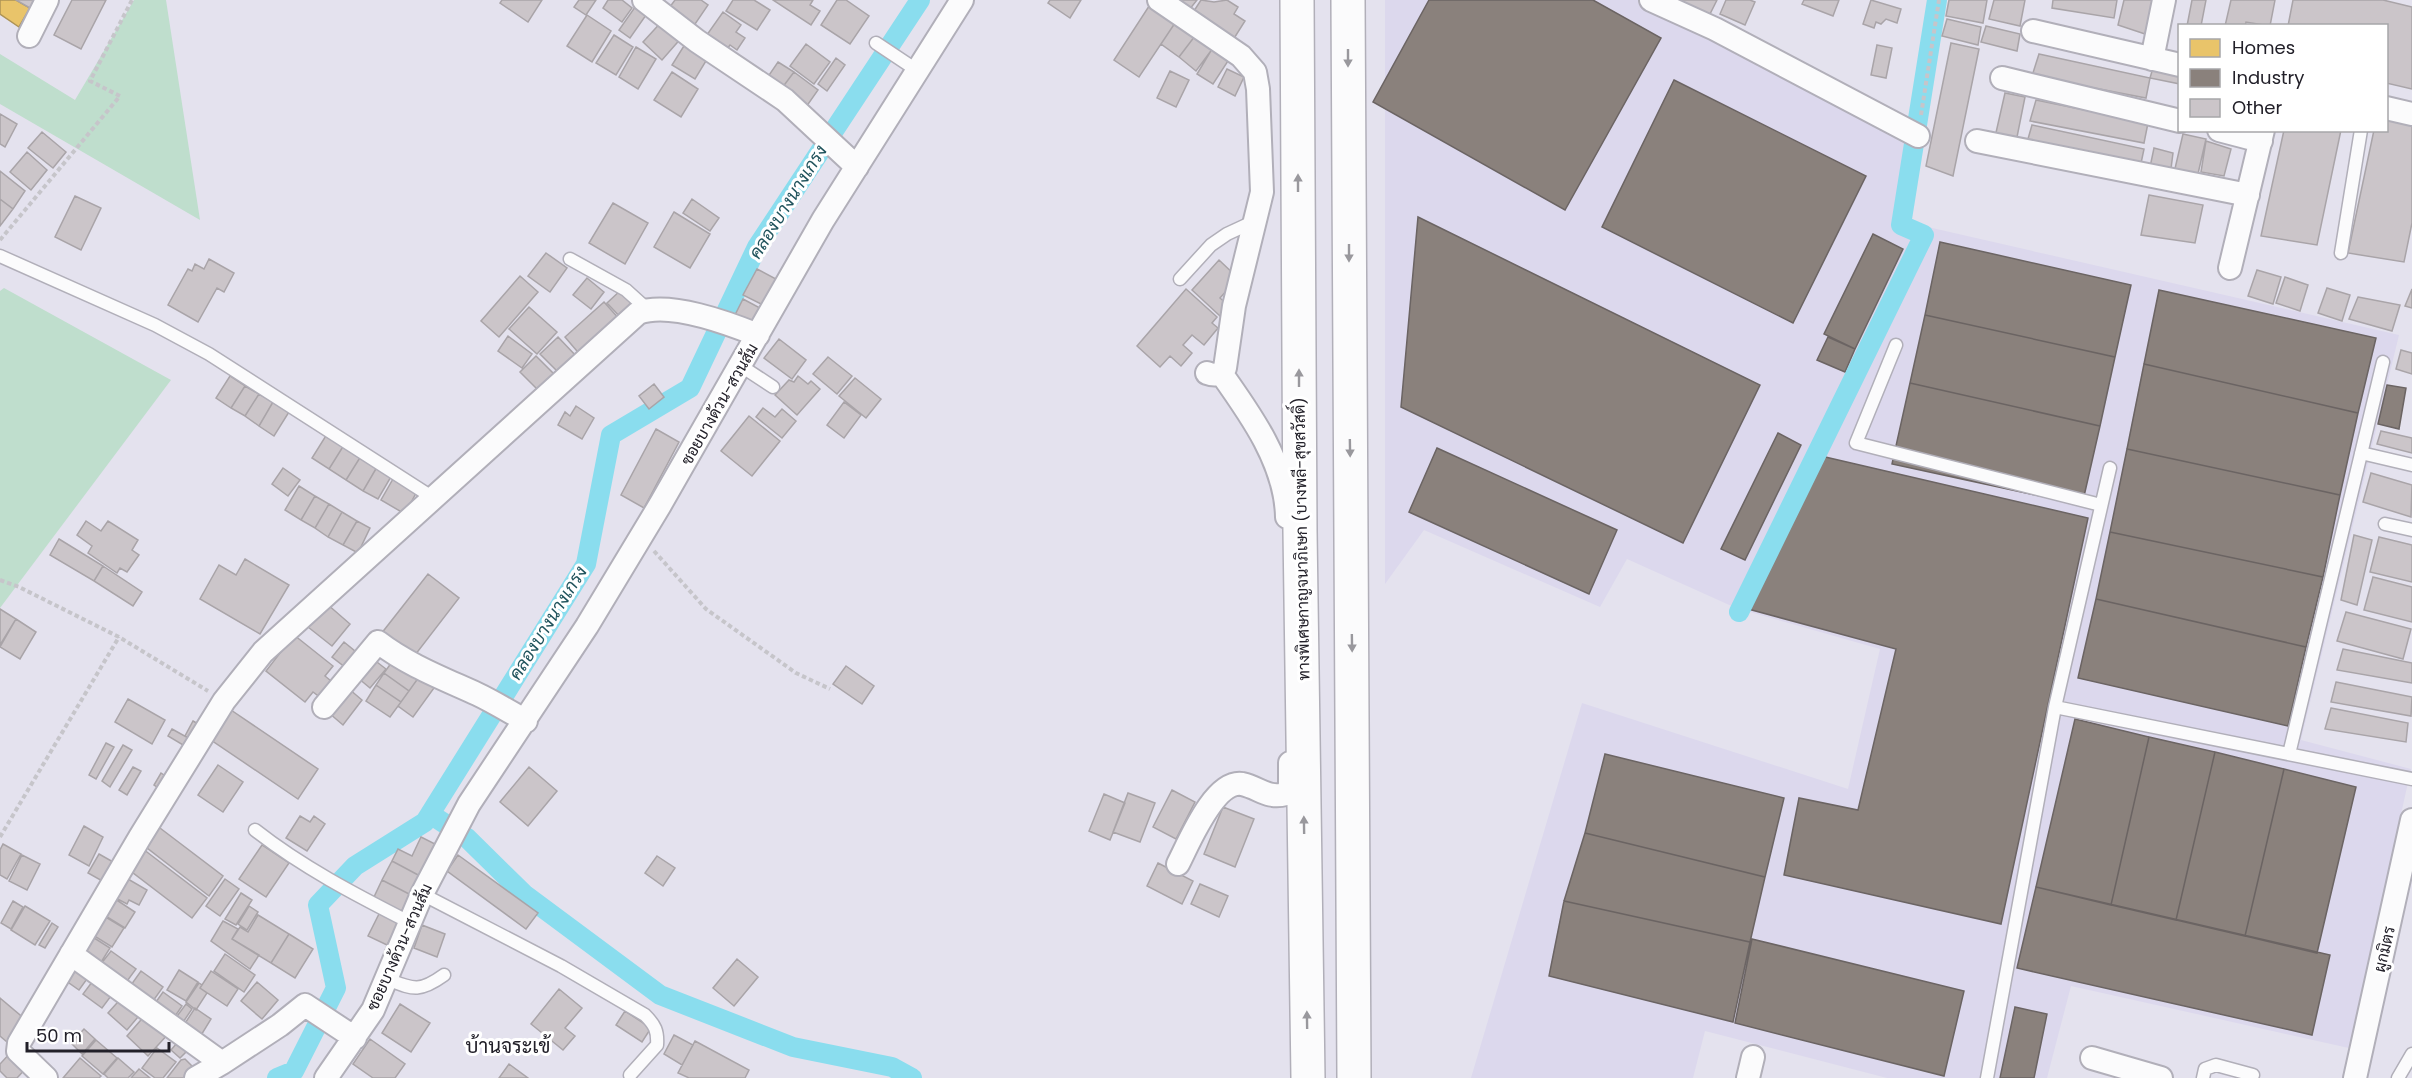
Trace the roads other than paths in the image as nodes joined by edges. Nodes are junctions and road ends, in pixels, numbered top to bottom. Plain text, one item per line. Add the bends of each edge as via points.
1 (47, 0) edge
2 (644, 0) edge
3 (962, 0) edge
4 (1159, 0) edge
5 (1297, 0) edge
6 (1348, 0) edge
7 (1651, 0) edge
8 (2164, 0) edge
9 (2033, 31) dead end
10 (28, 36) dead end
11 (879, 44) dead end
12 (2152, 59) junction
13 (2178, 65) edge
14 (912, 66) junction
15 (2002, 78) dead end
16 (2388, 108) edge
17 (2412, 114) edge
18 (2178, 121) edge
19 (2233, 132) edge
20 (2361, 132) edge
21 (1918, 136) road end
22 (2262, 136) edge
23 (1977, 141) dead end
24 (858, 167) junction
25 (2248, 195) junction
26 (1255, 221) junction
27 (2341, 253) dead end
28 (0, 256) edge
29 (570, 259) dead end
30 (2230, 268) dead end
31 (1180, 279) dead end
32 (647, 309) junction
33 (754, 333) junction
34 (1896, 345) dead end
35 (2383, 362) dead end
36 (741, 366) junction
37 (773, 387) dead end
38 (2361, 453) junction
39 (2412, 465) edge
40 (2110, 468) dead end
41 (435, 499) junction
42 (2101, 505) junction
43 (2385, 525) dead end
44 (2412, 530) edge
45 (324, 707) dead end
46 (2055, 707) junction
47 (519, 717) junction
48 (2289, 754) junction
49 (2412, 779) edge
50 (255, 830) dead end
51 (2411, 834) edge
52 (1178, 864) dead end
53 (2406, 884) edge
54 (422, 894) junction
55 (410, 922) junction
56 (71, 954) junction
57 (444, 975) dead end
58 (386, 979) junction
59 (350, 1035) junction
60 (2412, 1054) edge
61 (2092, 1058) dead end
62 (222, 1063) junction
63 (630, 1075) dead end
64 (2253, 1075) dead end
65 (46, 1078) edge
66 (196, 1078) edge
67 (326, 1078) edge
68 (1308, 1078) edge
69 (1354, 1078) edge
70 (1987, 1078) edge
71 (2161, 1078) edge
72 (2203, 1078) edge
73 (2355, 1078) edge
74 (2398, 1078) edge

1 - 10 street
2 - 24 street via 785,100
3 - 14 street, ซอยบางด้วน-สวนส้ม
4 - 26 street via 1242,57 1255,72 1262,174
68 -> 5 highway, ทางพิเศษกาญจนาภิเษก (บางพลี-สุขสวัสดิ์)
6 -> 69 highway
7 - 21 street via 1716,28
8 - 12 street
9 - 12 street
11 - 14 lane
12 - 13 street
14 - 24 street, ซอยบางด้วน-สวนส้ม
15 - 18 street
16 - 17 street
19 - 22 street
20 - 27 lane
22 - 25 street
23 - 25 street
24 - 33 street, ซอยบางด้วน-สวนส้ม
25 - 30 street
26 - 31 lane via 1211,245
26 - 52 street via 1234,306 1227,361 1214,373 1263,438 1287,507 1290,786 1286,794 1275,797 1241,784 1228,786 1216,795
28 - 41 lane via 155,325 209,354
29 - 32 lane via 626,290
32 - 33 street via 685,313
32 - 41 street via 638,313
33 - 36 street, ซอยบางด้วน-สวนส้ม
34 - 42 lane via 1856,443
35 - 38 lane
36 - 37 lane
36 - 47 street, ซอยบางด้วน-สวนส้ม via 587,626
38 - 39 lane
38 - 48 lane
40 - 42 lane
41 - 56 street via 245,672
42 - 46 lane
43 - 44 lane
45 - 47 street via 378,642 398,657
46 - 48 lane
46 - 70 lane
47 - 54 street, ซอยบางด้วน-สวนส้ม
48 - 49 lane
50 - 55 lane via 357,896
51 - 53 street, ผูกมิตร
53 - 73 street, ผูกมิตร
54 - 55 street, ซอยบางด้วน-สวนส้ม
54 - 63 lane via 561,966 645,1015 658,1033 657,1045
55 - 58 street, ซอยบางด้วน-สวนส้ม
56 - 62 street
56 - 65 street via 19,1043 22,1057
57 - 58 lane via 426,988 413,989
58 - 59 street, ซอยบางด้วน-สวนส้ม via 373,1010
59 - 62 street via 309,1006 301,1007
59 - 67 street, ซอยบางด้วน-สวนส้ม
60 - 74 lane
61 - 71 street
62 - 66 street
64 - 72 lane via 2216,1065 2205,1070

